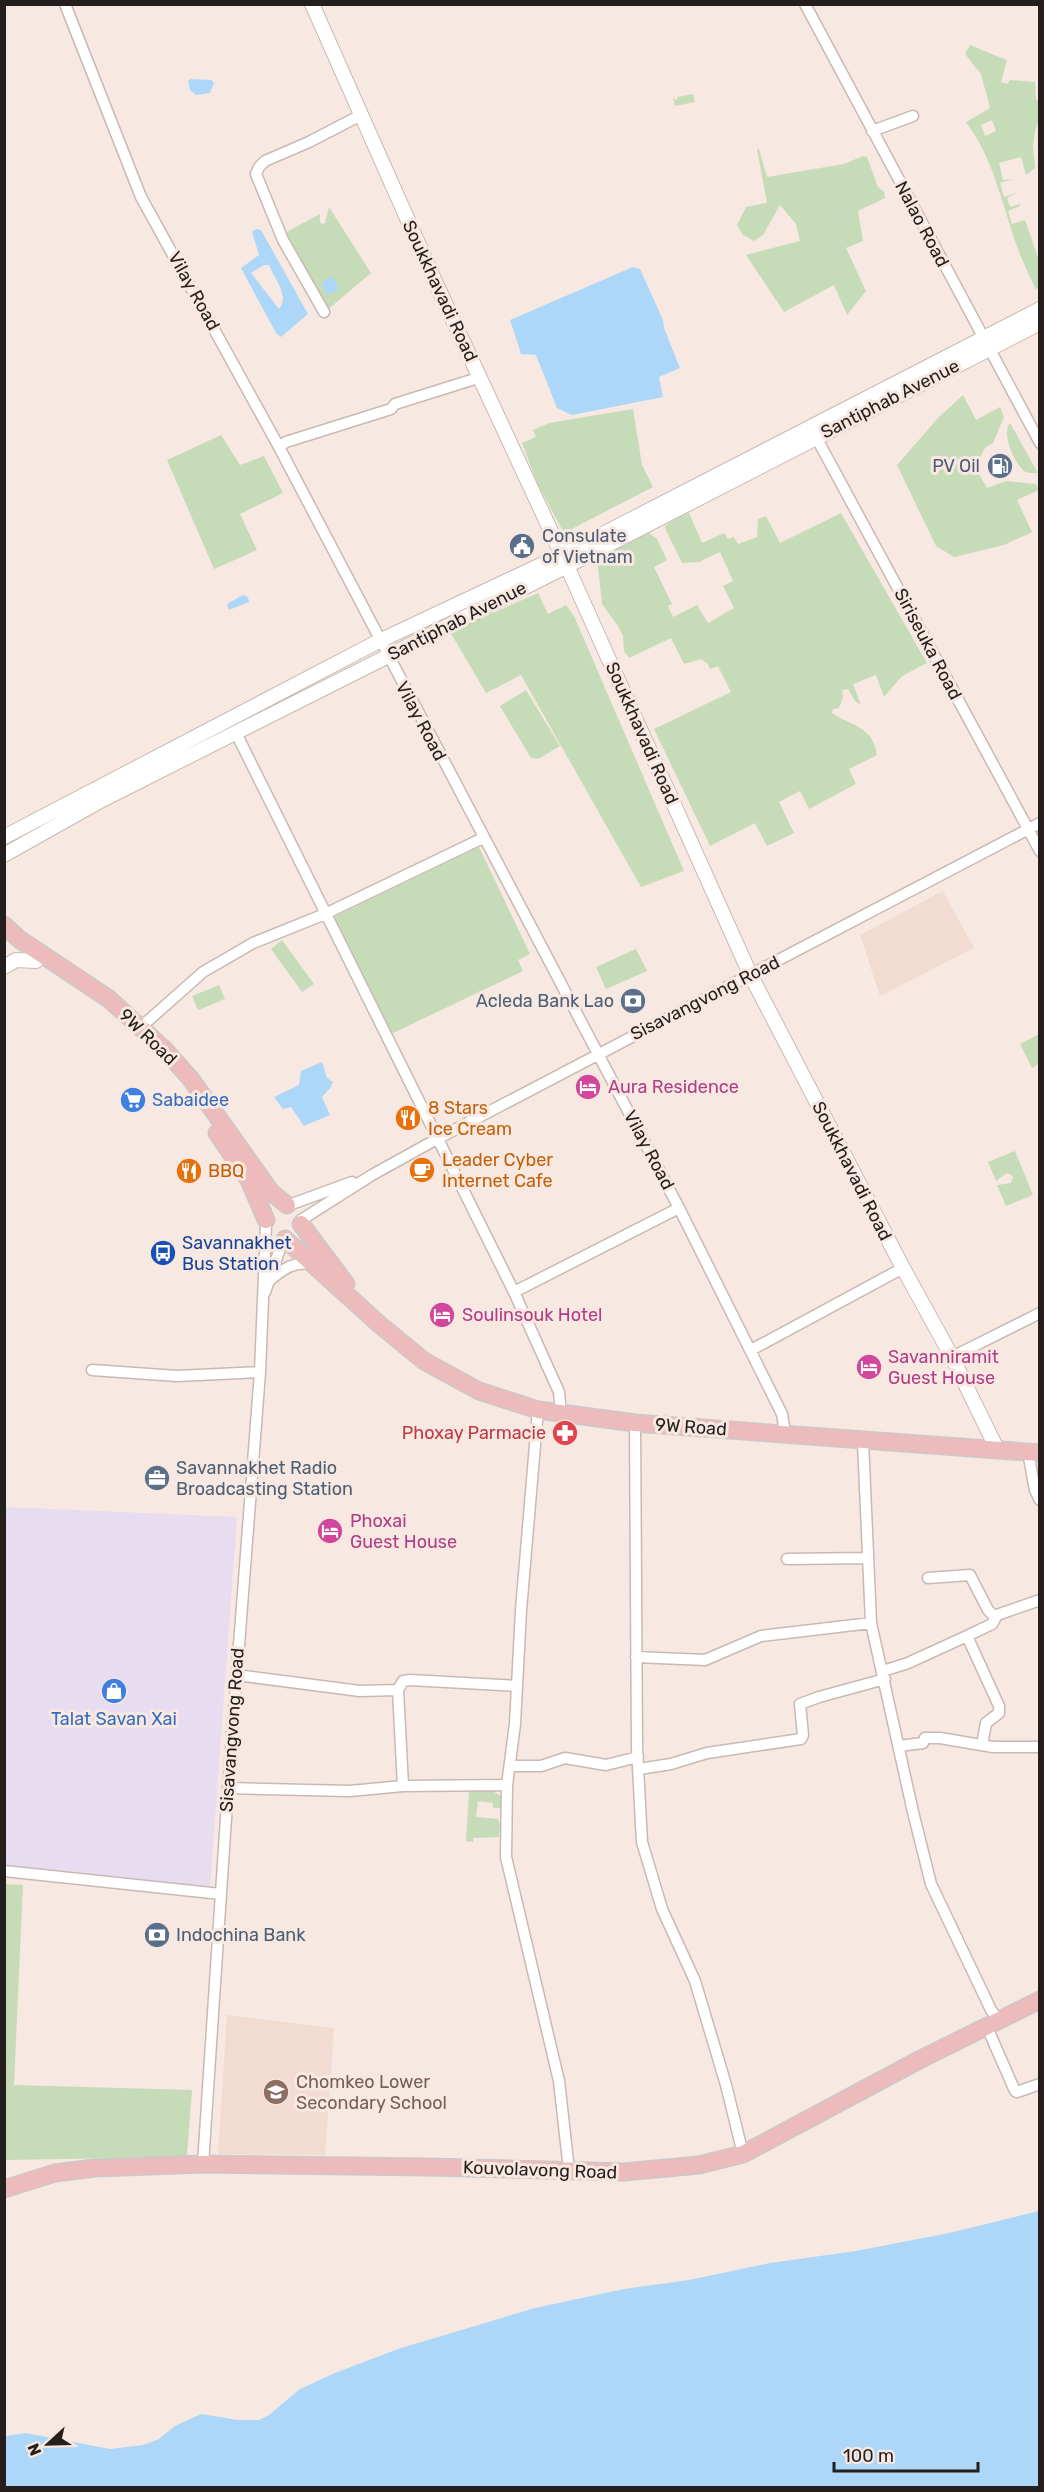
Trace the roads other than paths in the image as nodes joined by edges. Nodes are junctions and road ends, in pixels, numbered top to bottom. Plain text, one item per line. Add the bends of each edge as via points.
1 (65, 4) edge
2 (312, 4) edge
3 (805, 4) edge
4 (361, 115) junction
5 (914, 116) dead end
6 (872, 131) junction
7 (1040, 309) edge
8 (324, 312) dead end
9 (1040, 323) edge
10 (987, 343) junction
11 (481, 377) junction
12 (816, 437) junction
13 (1040, 443) edge
14 (279, 447) junction
15 (564, 560) junction
16 (379, 641) junction
17 (387, 657) junction
18 (236, 732) junction
19 (1040, 823) edge
20 (1028, 830) junction
21 (4, 837) edge
22 (483, 838) junction
23 (1040, 850) edge
24 (4, 855) edge
25 (325, 914) junction
26 (4, 925) edge
27 (4, 943) edge
28 (36, 961) junction
29 (4, 967) edge
30 (750, 974) junction
31 (72, 978) junction
32 (141, 1027) junction
33 (597, 1053) junction
34 (437, 1139) junction
35 (372, 1175) junction
36 (288, 1205) junction
37 (679, 1209) junction
38 (301, 1222) junction
39 (266, 1223) junction
40 (284, 1239) junction
41 (314, 1264) junction
42 (903, 1268) junction
43 (270, 1280) junction
44 (514, 1292) junction
45 (264, 1295) junction
46 (1040, 1313) edge
47 (370, 1315) junction
48 (751, 1350) junction
49 (952, 1357) junction
50 (92, 1370) dead end
51 (260, 1372) junction
52 (538, 1410) junction
53 (561, 1415) junction
54 (635, 1423) junction
55 (785, 1433) junction
56 (863, 1441) junction
57 (997, 1449) junction
58 (1034, 1452) edge
59 (1040, 1500) edge
60 (867, 1558) junction
61 (787, 1559) dead end
62 (928, 1578) dead end
63 (1040, 1600) edge
64 (997, 1616) junction
65 (871, 1623) junction
66 (967, 1636) junction
67 (636, 1657) junction
68 (237, 1675) junction
69 (884, 1675) junction
70 (518, 1686) junction
71 (398, 1690) junction
72 (982, 1745) junction
73 (899, 1746) junction
74 (1040, 1747) edge
75 (638, 1757) junction
76 (511, 1766) junction
77 (639, 1769) junction
78 (507, 1785) junction
79 (403, 1786) junction
80 (228, 1788) junction
81 (4, 1871) edge
82 (221, 1894) junction
83 (1040, 2000) edge
84 (993, 2024) junction
85 (1040, 2084) edge
86 (743, 2154) junction
87 (203, 2164) junction
88 (569, 2170) junction
89 (4, 2189) edge

1 - 14 street, Vilay Road via 141,197
2 - 4 street, Soukkhavadi Road
3 - 6 street, Nalao Road
4 - 8 street via 264,161 256,174 284,240
4 - 11 street, Soukkhavadi Road
5 - 6 street
6 - 10 street, Nalao Road
7 - 10 street, Santiphab Avenue
9 - 10 street, Santiphab Avenue
10 - 12 street, Santiphab Avenue
10 - 13 street, Nalao Road
10 - 15 street, Santiphab Avenue
11 - 14 street
11 - 15 street, Soukkhavadi Road
12 - 15 street, Santiphab Avenue
12 - 20 street, Siriseuka Road
14 - 16 street, Vilay Road
15 - 16 street, Santiphab Avenue
15 - 17 street, Santiphab Avenue
15 - 30 street, Soukkhavadi Road
16 - 17 street, Vilay Road
16 - 21 street, Santiphab Avenue
17 - 18 street, Santiphab Avenue
17 - 22 street, Vilay Road
18 - 24 street, Santiphab Avenue
18 - 25 street
19 - 20 street, Sisavangvong Road
20 - 23 street, Siriseuka Road
20 - 30 street, Sisavangvong Road
22 - 25 street
22 - 33 street, Vilay Road
25 - 32 street via 253,943 202,972
25 - 34 street
26 - 31 main road, 9W Road
27 - 28 main road, 9W Road
28 - 29 street via 16,960
28 - 31 main road, 9W Road
30 - 33 street, Sisavangvong Road
30 - 42 street, Soukkhavadi Road
31 - 32 main road, 9W Road
31 - 39 main road, 9W Road via 136,1034 183,1084 249,1180
32 - 36 main road, 9W Road via 190,1078 271,1192
33 - 34 street, Sisavangvong Road
33 - 37 street, Vilay Road
34 - 35 street, Sisavangvong Road
34 - 44 street
35 - 36 street, Sisavangvong Road
35 - 38 street, Sisavangvong Road
36 - 38 main road via 297,1211
36 - 39 main road via 271,1210
37 - 44 street
37 - 48 street, Vilay Road
38 - 40 main road via 297,1233
38 - 47 main road, 9W Road
39 - 40 main road via 272,1236
39 - 45 street, Sisavangvong Road
40 - 41 main road, 9W Road
40 - 43 street, Sisavangvong Road
41 - 43 street via 291,1265
41 - 47 main road, 9W Road
42 - 48 street
42 - 49 street, Soukkhavadi Road
43 - 45 street, Sisavangvong Road
44 - 53 street via 559,1392
45 - 51 street, Sisavangvong Road
46 - 49 street
47 - 52 main road, 9W Road via 406,1348 445,1374 479,1391
48 - 55 street, Vilay Road via 782,1414
49 - 57 street, Soukkhavadi Road
50 - 51 street via 177,1376
51 - 68 street, Sisavangvong Road
52 - 53 main road, 9W Road
52 - 70 street
53 - 54 main road, 9W Road
54 - 55 main road, 9W Road
54 - 67 street
55 - 56 main road, 9W Road
56 - 57 main road, 9W Road
56 - 60 street
57 - 58 main road, 9W Road
58 - 59 street via 1035,1490
60 - 61 street
60 - 65 street
62 - 64 street via 970,1575 988,1610
63 - 64 street
64 - 66 street via 992,1624
65 - 67 street via 760,1636 705,1660
65 - 69 street
66 - 69 street
66 - 72 street via 999,1706 999,1713 986,1723
67 - 75 street
68 - 71 street via 360,1691
68 - 80 street, Sisavangvong Road
69 - 73 street
69 - 77 street via 800,1704 801,1739 707,1753
70 - 71 street via 410,1680 403,1681
70 - 76 street
71 - 79 street
72 - 73 street via 925,1738 923,1743
72 - 74 street
73 - 84 street via 931,1884
75 - 76 street via 606,1765 565,1758 541,1766
75 - 77 street
76 - 78 street
77 - 86 street via 640,1823 649,1871 695,1981
78 - 79 street
78 - 88 street via 506,1857 559,2080
79 - 80 street via 350,1791
80 - 82 street, Sisavangvong Road
81 - 82 street
82 - 87 street, Sisavangvong Road
83 - 84 main road, Kouvolavong Road
84 - 85 street via 1015,2091
84 - 86 main road, Kouvolavong Road
86 - 88 main road, Kouvolavong Road via 699,2164 624,2172
87 - 88 main road, Kouvolavong Road
87 - 89 main road, Kouvolavong Road via 55,2173

